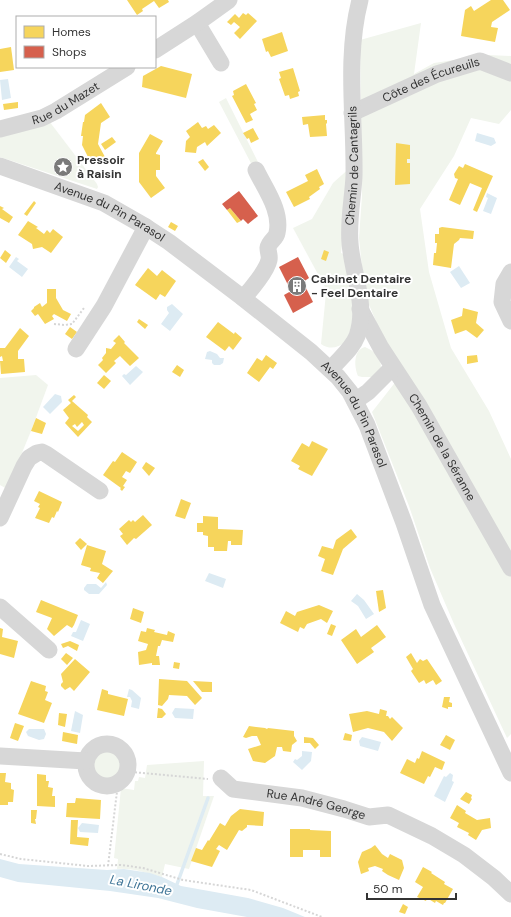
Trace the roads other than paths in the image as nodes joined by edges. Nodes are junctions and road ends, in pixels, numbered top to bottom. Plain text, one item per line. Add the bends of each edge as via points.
1 (229, 0) edge
2 (360, 0) edge
3 (197, 23) junction
4 (156, 49) edge
5 (220, 63) dead end
6 (125, 68) edge
7 (511, 73) edge
8 (352, 113) junction
9 (0, 129) edge
10 (0, 166) edge
11 (256, 170) dead end
12 (0, 173) edge
13 (46, 183) junction
14 (146, 227) junction
15 (511, 272) edge
16 (243, 298) junction
17 (360, 309) junction
18 (511, 321) edge
19 (370, 329) joint
20 (76, 349) dead end
21 (331, 369) junction
22 (394, 369) junction
23 (355, 401) junction
24 (100, 491) dead end
25 (0, 518) edge
26 (511, 568) edge
27 (0, 607) edge
28 (49, 650) dead end
29 (0, 756) edge
30 (86, 761) junction
31 (511, 774) edge
32 (221, 778) road end
33 (511, 894) edge

1 - 3 street
2 - 8 street, Chemin de Cantagrils via 354,26 352,53
3 - 4 street
3 - 5 street
6 - 9 street, Rue du Mazet via 42,118
7 - 8 street, Côte des Écureuils via 480,61 437,74
8 - 17 street, Chemin de Cantagrils via 354,176 350,242
10 - 13 street, Avenue du Pin Parasol
11 - 16 street via 277,212 278,232 268,248 269,261 254,286
12 - 13 street, Avenue du Pin Parasol
13 - 14 street, Avenue du Pin Parasol via 104,204
14 - 16 street, Avenue du Pin Parasol
14 - 20 street via 104,306
15 - 18 street via 504,284 502,302
16 - 21 street, Avenue du Pin Parasol
17 - 19 street, Chemin de Cantagrils
17 - 21 street via 357,335 351,347
19 - 22 street, Chemin de la Séranne
21 - 23 street, Avenue du Pin Parasol
22 - 23 street
22 - 26 street, Chemin de la Séranne
23 - 31 street, Avenue du Pin Parasol via 380,457 432,605
24 - 25 street via 46,454 37,453 29,458 24,466
27 - 28 street
29 - 30 street
30 - 30 street via 87,773 95,783 106,787 123,776 128,761 119,747 111,744 95,747
32 - 33 street, Rue André George via 233,789 302,798 369,817 388,815 464,855

